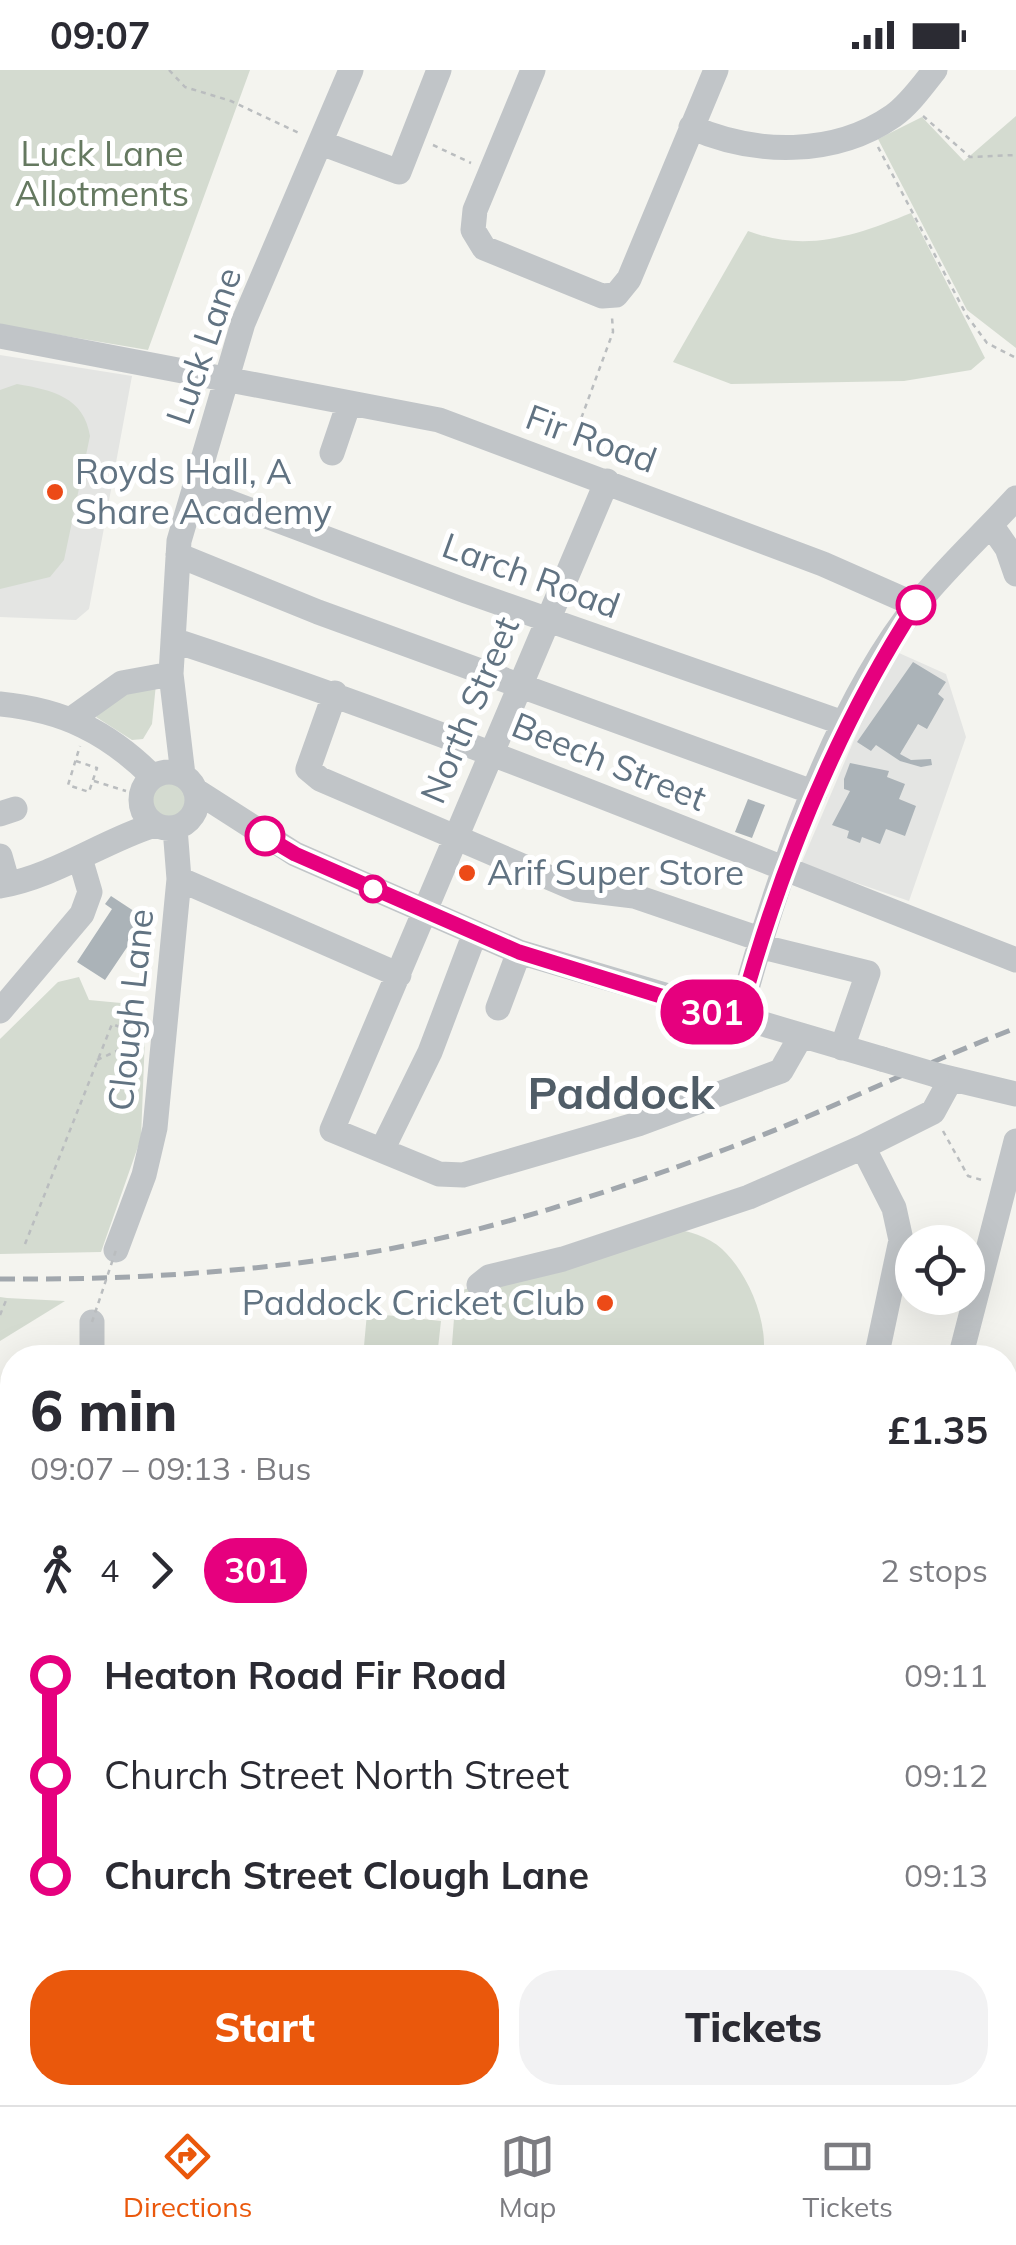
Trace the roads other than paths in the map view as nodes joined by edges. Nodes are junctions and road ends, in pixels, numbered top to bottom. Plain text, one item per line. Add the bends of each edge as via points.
1 (351, 70) edge
2 (439, 70) edge
3 (534, 70) edge
4 (716, 70) edge
5 (935, 70) edge
6 (690, 127) junction
7 (321, 143) junction
8 (0, 336) edge
9 (230, 378) junction
10 (349, 403) junction
11 (332, 453) dead end
12 (606, 482) junction
13 (194, 489) junction
14 (1016, 498) edge
15 (991, 525) junction
16 (178, 555) junction
17 (1016, 574) edge
18 (916, 605) junction
19 (546, 619) junction
20 (173, 640) junction
21 (171, 674) junction
22 (517, 686) junction
23 (334, 694) junction
24 (0, 704) edge
25 (82, 722) junction
26 (846, 724) junction
27 (490, 752) junction
28 (172, 779) junction
29 (815, 793) junction
30 (158, 814) junction
31 (226, 814) junction
32 (455, 837) junction
33 (0, 856) edge
34 (80, 858) junction
35 (786, 870) junction
36 (179, 879) junction
37 (4, 885) edge
38 (425, 913) junction
39 (474, 933) junction
40 (759, 943) junction
41 (519, 952) junction
42 (1016, 960) edge
43 (399, 975) junction
44 (498, 1008) dead end
45 (0, 1010) edge
46 (738, 1020) junction
47 (801, 1036) junction
48 (842, 1048) junction
49 (944, 1077) junction
50 (1016, 1094) edge
51 (1016, 1141) edge
52 (862, 1148) junction
53 (382, 1150) junction
54 (1010, 1188) edge
55 (116, 1250) road end
56 (479, 1285) dead end
57 (92, 1322) road end
58 (92, 1345) edge
59 (879, 1345) edge
60 (964, 1345) edge

1 - 7 street, Luck Lane
2 - 7 street via 399,172
3 - 6 street via 475,210 473,230 484,248 580,289 614,295 630,279
4 - 6 street
5 - 6 street via 894,116 835,144 773,149
7 - 9 street, Luck Lane via 243,324
8 - 9 street, Fir Road
9 - 10 street, Fir Road
9 - 13 street, Luck Lane
10 - 11 street
10 - 12 street, Fir Road via 439,420
12 - 18 street, Fir Road
12 - 19 street, North Street
13 - 16 street, Luck Lane
13 - 19 street, Larch Road
14 - 15 street
15 - 17 street
15 - 18 street
16 - 20 street, Luck Lane
16 - 22 street
18 - 26 street
19 - 22 street, North Street
19 - 26 street, Larch Road
20 - 21 street, Luck Lane
20 - 23 street, Beech Street
21 - 25 street via 122,682
21 - 28 street, Luck Lane
22 - 27 street, North Street
22 - 29 street
23 - 27 street, Beech Street
23 - 32 street via 308,769
24 - 25 street
25 - 28 street
26 - 29 street
27 - 32 street, North Street
27 - 35 street, Beech Street
28 - 30 street via 141,793
28 - 30 street via 198,802
28 - 31 street
29 - 35 street
30 - 31 street
30 - 34 street
30 - 36 street, Clough Lane
31 - 38 street via 295,854
32 - 38 street, North Street
32 - 40 street via 576,889 634,896
33 - 37 street
34 - 37 street
34 - 45 street via 90,892 82,914
35 - 40 street
35 - 42 street, Beech Street
36 - 43 street
36 - 55 street, Clough Lane via 153,1140 142,1200
38 - 39 street
38 - 43 street, North Street
39 - 41 street
39 - 53 street via 430,1052
40 - 46 street
40 - 48 street via 868,973
41 - 44 street
41 - 46 street
43 - 53 street, North Street via 332,1130
46 - 47 street
47 - 48 street
47 - 53 street via 781,1072 638,1124 463,1175 439,1174
48 - 49 street, bridge
49 - 50 street
49 - 52 street via 932,1112
51 - 54 street
52 - 56 street via 750,1197
52 - 59 street via 894,1208 901,1240
54 - 60 street
57 - 58 street

